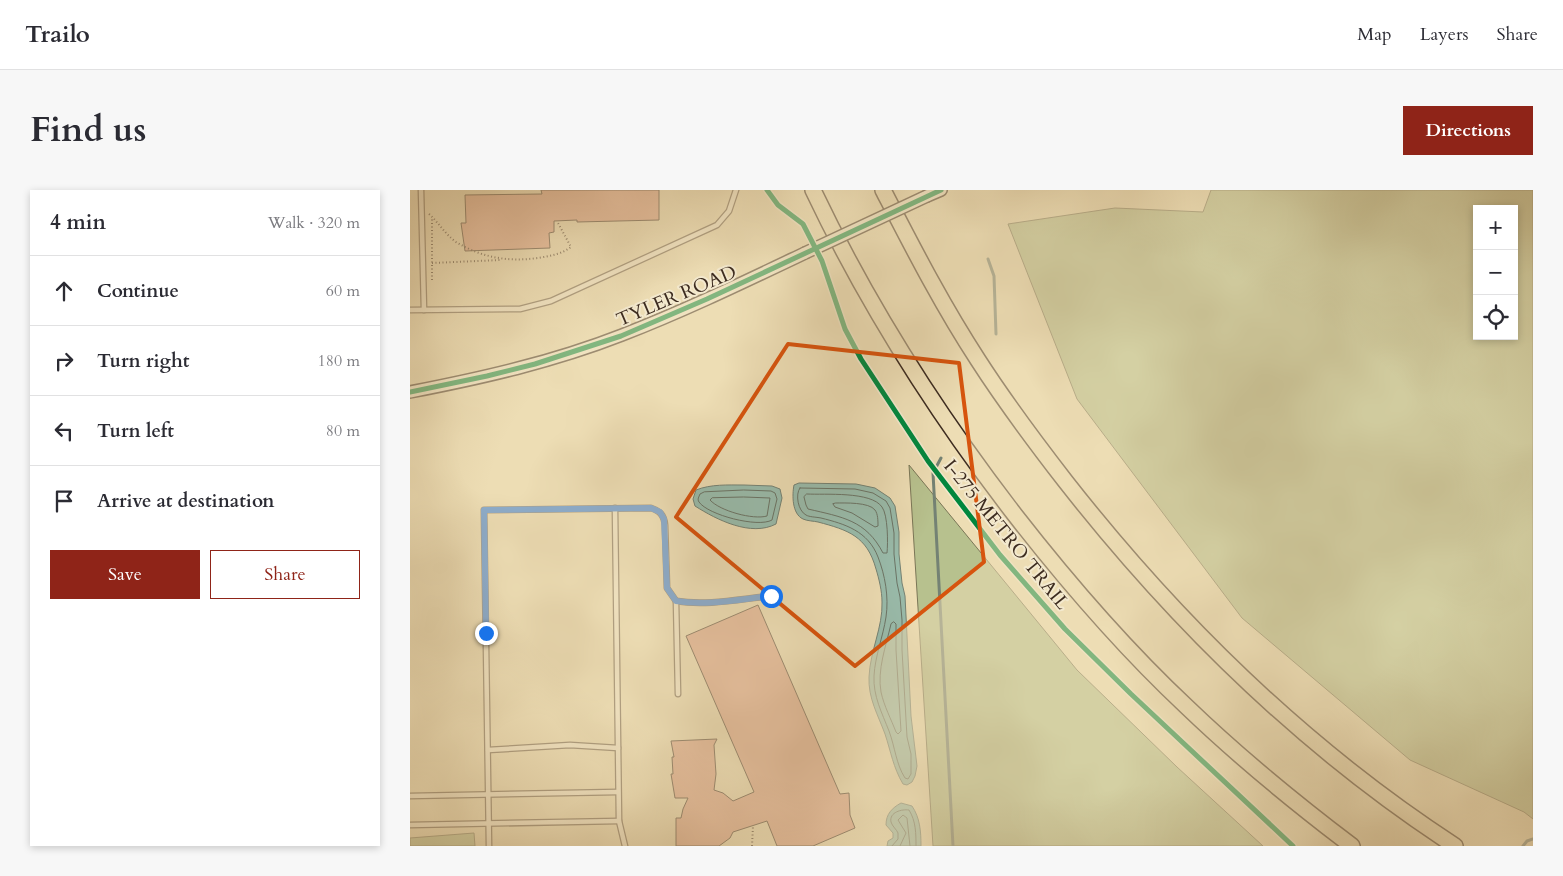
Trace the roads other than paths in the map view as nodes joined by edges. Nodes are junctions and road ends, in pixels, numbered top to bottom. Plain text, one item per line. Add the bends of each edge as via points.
1 (421, 190) edge
2 (736, 190) edge
3 (813, 190) edge
4 (883, 190) edge
5 (941, 190) edge
6 (410, 310) edge
7 (424, 310) junction
8 (410, 392) edge
9 (615, 508) junction
10 (771, 596) dead end
11 (676, 601) junction
12 (678, 694) dead end
13 (618, 748) junction
14 (488, 750) junction
15 (618, 792) junction
16 (489, 795) junction
17 (410, 796) edge
18 (619, 821) junction
19 (489, 823) junction
20 (410, 825) edge
21 (489, 846) edge
22 (625, 846) edge
23 (1352, 846) edge
24 (1455, 846) edge

1 - 7 lane
2 - 7 lane via 729,211 717,225 551,301 520,309
3 - 23 highway via 866,293 924,388 986,477 1044,552 1108,626 1186,706 1270,781
4 - 24 highway via 948,312 978,360 1034,441 1111,538 1192,626 1273,704 1360,776
5 - 8 street, TYLER ROAD, bridge via 668,316 604,342 487,376
6 - 7 lane
9 - 11 lane via 651,508 663,515 667,588
9 - 13 lane
9 - 14 lane via 484,510
10 - 11 lane via 717,602
11 - 12 lane
13 - 14 lane via 570,745
13 - 15 lane
14 - 16 lane
15 - 16 lane
15 - 18 lane
16 - 17 lane
16 - 19 lane
18 - 19 lane
18 - 22 lane
19 - 20 lane
19 - 21 lane

